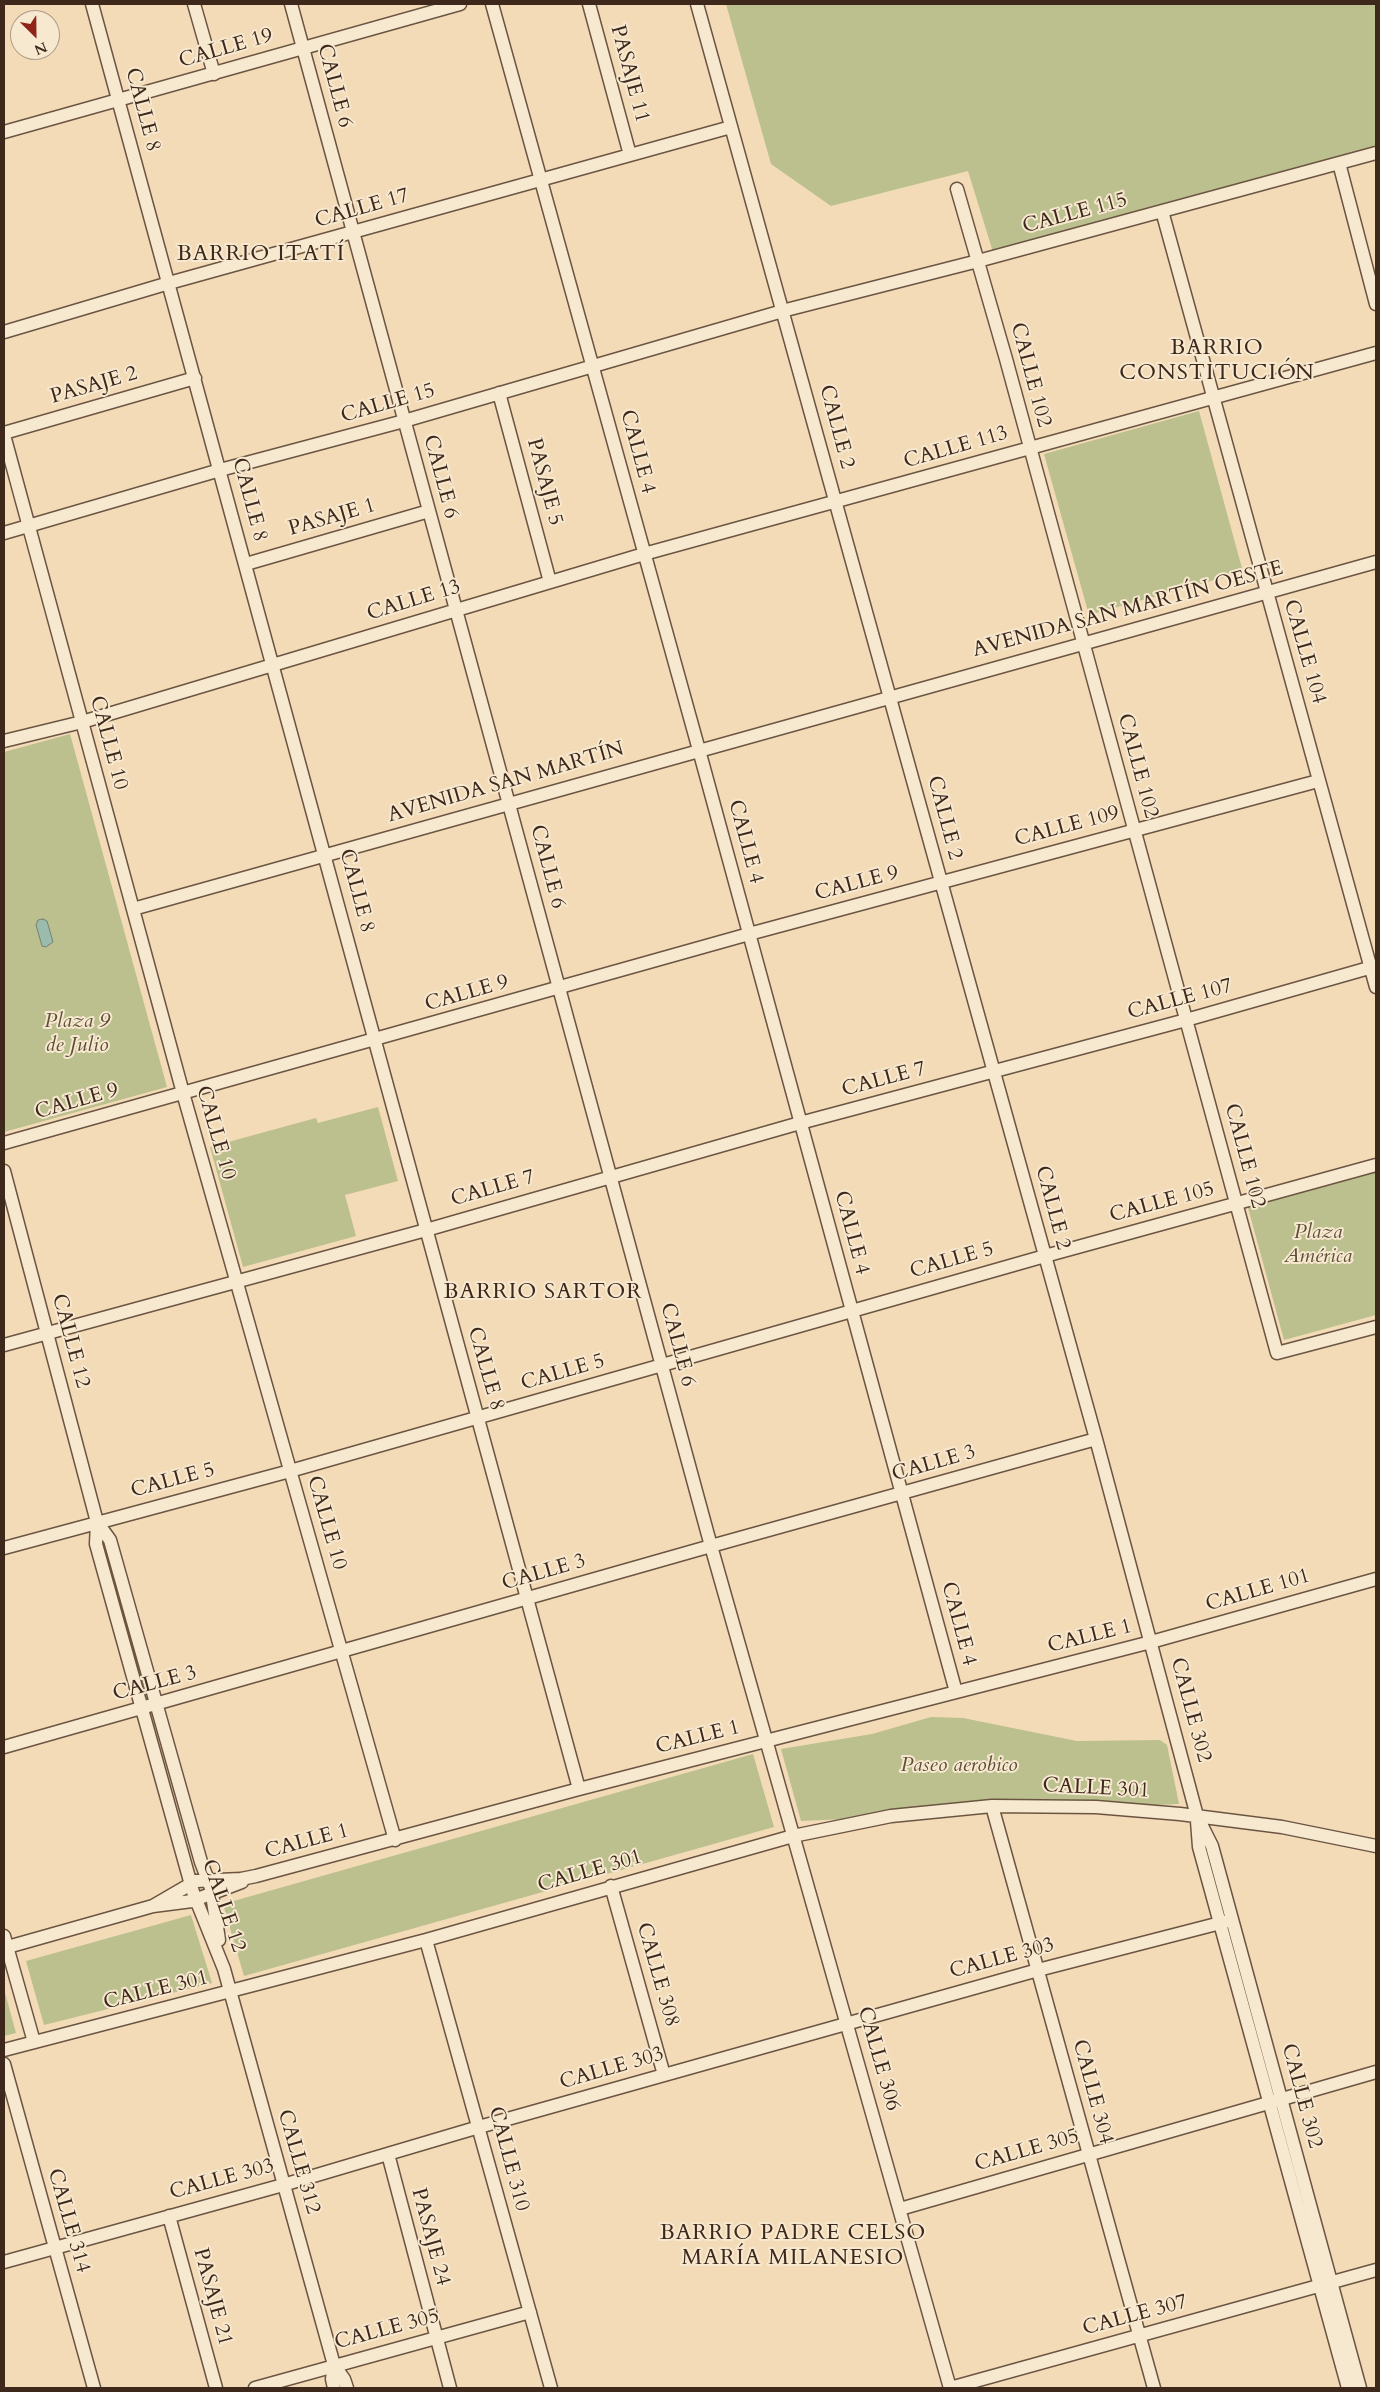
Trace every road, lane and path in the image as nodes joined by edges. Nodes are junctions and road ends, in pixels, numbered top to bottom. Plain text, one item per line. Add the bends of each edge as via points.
1 (92, 4) edge
2 (194, 4) edge
3 (291, 4) edge
4 (460, 4) edge
5 (492, 4) edge
6 (589, 4) edge
7 (697, 4) edge
8 (302, 48) junction
9 (214, 74) junction
10 (118, 100) junction
11 (732, 128) junction
12 (4, 132) edge
13 (1376, 153) edge
14 (630, 155) junction
15 (1339, 163) junction
16 (541, 180) junction
17 (957, 189) dead end
18 (1162, 211) junction
19 (353, 233) junction
20 (978, 261) junction
21 (169, 283) junction
22 (1376, 304) edge
23 (783, 311) junction
24 (4, 332) edge
25 (1376, 353) edge
26 (592, 367) junction
27 (195, 378) junction
28 (498, 393) junction
29 (1213, 398) junction
30 (404, 421) junction
31 (4, 434) edge
32 (1029, 448) junction
33 (220, 470) junction
34 (836, 503) junction
35 (429, 511) junction
36 (28, 526) junction
37 (4, 532) edge
38 (644, 554) junction
39 (1376, 562) edge
40 (246, 564) junction
41 (550, 582) junction
42 (1266, 592) junction
43 (456, 609) junction
44 (1082, 643) junction
45 (273, 664) junction
46 (890, 696) junction
47 (82, 722) junction
48 (4, 741) edge
49 (699, 750) junction
50 (1318, 780) junction
51 (509, 803) junction
52 (1134, 830) junction
53 (325, 854) junction
54 (941, 882) junction
55 (133, 908) junction
56 (749, 934) junction
57 (1374, 967) edge
58 (1376, 987) edge
59 (559, 989) junction
60 (1186, 1020) junction
61 (375, 1040) junction
62 (994, 1071) junction
63 (183, 1093) junction
64 (800, 1123) junction
65 (4, 1143) edge
66 (1376, 1165) edge
67 (4, 1171) edge
68 (610, 1176) junction
69 (1237, 1203) junction
70 (426, 1230) junction
71 (1045, 1256) junction
72 (236, 1281) junction
73 (851, 1311) junction
74 (1376, 1327) edge
75 (46, 1333) junction
76 (4, 1345) edge
77 (661, 1365) junction
78 (478, 1418) junction
79 (1096, 1440) junction
80 (290, 1471) junction
81 (902, 1494) junction
82 (97, 1522) junction
83 (711, 1546) junction
84 (4, 1548) edge
85 (1376, 1579) edge
86 (528, 1598) junction
87 (1151, 1642) junction
88 (341, 1652) junction
89 (956, 1692) junction
90 (156, 1705) junction
91 (143, 1708) junction
92 (765, 1741) junction
93 (4, 1747) edge
94 (580, 1789) junction
95 (992, 1806) junction
96 (1197, 1816) junction
97 (793, 1836) junction
98 (395, 1840) junction
99 (1376, 1846) edge
100 (256, 1876) junction
101 (209, 1880) junction
102 (191, 1884) junction
103 (611, 1886) junction
104 (212, 1894) junction
105 (197, 1900) junction
106 (153, 1906) junction
107 (1226, 1922) junction
108 (426, 1940) junction
109 (5, 1944) edge
110 (224, 1969) junction
111 (1038, 1970) junction
112 (231, 1992) junction
113 (847, 2023) junction
114 (34, 2042) junction
115 (4, 2050) edge
116 (4, 2064) edge
117 (1376, 2072) edge
118 (664, 2075) junction
119 (1275, 2102) junction
120 (479, 2127) junction
121 (388, 2154) junction
122 (1089, 2154) junction
123 (283, 2184) junction
124 (900, 2209) junction
125 (169, 2216) junction
126 (55, 2247) junction
127 (4, 2262) edge
128 (1376, 2270) edge
129 (1325, 2284) junction
130 (530, 2312) junction
131 (1139, 2335) junction
132 (436, 2337) junction
133 (334, 2365) junction
134 (94, 2388) edge
135 (216, 2388) edge
136 (255, 2388) edge
137 (334, 2388) edge
138 (347, 2388) edge
139 (450, 2388) edge
140 (552, 2388) edge
141 (950, 2388) edge
142 (1154, 2388) edge
143 (1348, 2388) edge
144 (1360, 2388) edge

1 - 10 street, CALLE 8
2 - 9 street
3 - 8 street, CALLE 6
4 - 8 street, CALLE 19
5 - 16 street, CALLE 4
6 - 14 street, PASAJE 11
7 - 11 street, CALLE 2
8 - 9 street, CALLE 19
8 - 19 street, CALLE 6
9 - 10 street, CALLE 19
10 - 12 street, CALLE 19
10 - 21 street, CALLE 8
11 - 14 street, CALLE 17
11 - 23 street, CALLE 2
13 - 15 street, CALLE 115
14 - 16 street, CALLE 17
15 - 18 street, CALLE 115
15 - 22 street
16 - 19 street, CALLE 17
16 - 26 street, CALLE 4
17 - 20 street, CALLE 102
18 - 20 street, CALLE 115
18 - 29 street, CALLE 104
19 - 21 street, CALLE 17
19 - 30 street, CALLE 6
20 - 23 street, CALLE 115
20 - 32 street, CALLE 102
21 - 24 street, CALLE 17
21 - 27 street, CALLE 8
23 - 26 street, CALLE 15
23 - 34 street, CALLE 2
25 - 29 street, CALLE 113
26 - 28 street, CALLE 15
26 - 38 street, CALLE 4
27 - 31 street, PASAJE 2
27 - 33 street, CALLE 8
28 - 30 street, CALLE 15
28 - 41 street, PASAJE 5
29 - 32 street, CALLE 113
29 - 42 street, CALLE 104
30 - 33 street, CALLE 15
30 - 35 street, CALLE 6
31 - 36 street, CALLE 10
32 - 34 street, CALLE 113
32 - 44 street, CALLE 102
33 - 36 street, CALLE 15
33 - 40 street, CALLE 8
34 - 38 street, CALLE 13
34 - 46 street, CALLE 2
35 - 40 street, PASAJE 1
35 - 43 street, CALLE 6
36 - 37 street, CALLE 15
36 - 47 street, CALLE 10
38 - 41 street, CALLE 13
38 - 49 street, CALLE 4
39 - 42 street, AVENIDA SAN MARTÍN OESTE
40 - 45 street, CALLE 8
41 - 43 street, CALLE 13
42 - 44 street, AVENIDA SAN MARTÍN OESTE
42 - 50 street, CALLE 104
43 - 45 street, CALLE 13
43 - 51 street, CALLE 6
44 - 46 street, AVENIDA SAN MARTÍN OESTE
44 - 52 street, CALLE 102
45 - 47 street, CALLE 13
45 - 53 street, CALLE 8
46 - 49 street, AVENIDA SAN MARTÍN
46 - 54 street, CALLE 2
47 - 48 street, CALLE 13
47 - 55 street, CALLE 10
49 - 51 street, AVENIDA SAN MARTÍN
49 - 56 street, CALLE 4
50 - 52 street, CALLE 109
50 - 57 street, CALLE 104
51 - 53 street, AVENIDA SAN MARTÍN
51 - 59 street, CALLE 6
52 - 54 street, CALLE 109
52 - 60 street, CALLE 102
53 - 55 street, AVENIDA SAN MARTÍN
53 - 61 street, CALLE 8
54 - 56 street, CALLE 9
54 - 62 street, CALLE 2
55 - 63 street, CALLE 10
56 - 59 street, CALLE 9
56 - 64 street, CALLE 4
57 - 58 street, CALLE 104
57 - 60 street, CALLE 107
59 - 61 street, CALLE 9
59 - 68 street, CALLE 6
60 - 62 street, CALLE 107
60 - 69 street, CALLE 102
61 - 63 street, CALLE 9
61 - 70 street, CALLE 8
62 - 64 street, CALLE 7
62 - 71 street, CALLE 2
63 - 65 street, CALLE 9
63 - 72 street, CALLE 10
64 - 68 street, CALLE 7
64 - 73 street, CALLE 4
66 - 69 street, CALLE 105
67 - 75 street, CALLE 12
68 - 70 street, CALLE 7
68 - 77 street, CALLE 6
69 - 71 street, CALLE 105
69 - 74 street, CALLE 102 via 1277,1353
70 - 72 street, CALLE 7
70 - 78 street, CALLE 8
71 - 73 street, CALLE 5
71 - 79 street, CALLE 2
72 - 75 street, CALLE 7
72 - 80 street, CALLE 10
73 - 77 street, CALLE 5
73 - 81 street, CALLE 4
75 - 76 street, CALLE 7
75 - 82 street, CALLE 12
77 - 78 street, CALLE 5
77 - 83 street, CALLE 6
78 - 80 street, CALLE 5
78 - 86 street, CALLE 8
79 - 81 street, CALLE 3
79 - 87 street, CALLE 2
80 - 82 street, CALLE 5
80 - 88 street, CALLE 10
81 - 83 street, CALLE 3
81 - 89 street, CALLE 4
82 - 84 street, CALLE 5
82 - 90 street, CALLE 12 via 110,1540
82 - 91 street, CALLE 12 via 96,1544
83 - 86 street, CALLE 3
83 - 92 street, CALLE 6
85 - 87 street, CALLE 101
86 - 88 street, CALLE 3
86 - 94 street, CALLE 8
87 - 89 street, CALLE 1
87 - 96 street, CALLE 302
88 - 90 street, CALLE 3
88 - 98 street, CALLE 10
89 - 92 street, CALLE 1
90 - 91 street, CALLE 3
90 - 101 street, CALLE 12
91 - 93 street, CALLE 3
91 - 102 street, CALLE 12
92 - 94 street, CALLE 1
92 - 97 street, CALLE 306
94 - 98 street, CALLE 1
95 - 96 street, CALLE 301 via 1096,1807
95 - 97 street, CALLE 301 via 891,1816
95 - 111 street, CALLE 304
96 - 99 street, CALLE 301 via 1282,1827
96 - 107 street, CALLE 302 via 1212,1846
97 - 103 street, CALLE 301
97 - 113 street, CALLE 306
98 - 100 street, CALLE 1
100 - 101 street, CALLE 1 via 241,1880
100 - 104 street, CALLE 1
101 - 102 street, CALLE 1
101 - 104 street, CALLE 12
102 - 105 street, CALLE 12
102 - 106 street, CALLE 1
103 - 108 street, CALLE 301
103 - 118 street, CALLE 308
104 - 105 street, CALLE 1
104 - 110 street, CALLE 12
105 - 106 street, CALLE 1
105 - 110 street, CALLE 12
106 - 109 street, CALLE 1
107 - 111 street, CALLE 303
107 - 119 street, CALLE 302
108 - 112 street, CALLE 301
108 - 120 street, CALLE 310
109 - 114 street
110 - 112 street, CALLE 312
111 - 113 street, CALLE 303
111 - 122 street, CALLE 304
112 - 114 street, CALLE 301
112 - 123 street, CALLE 312
113 - 118 street, CALLE 303
113 - 124 street, CALLE 306
114 - 115 street, CALLE 301
116 - 126 street, CALLE 314
117 - 119 street, CALLE 305
118 - 120 street, CALLE 303
119 - 122 street, CALLE 305
119 - 129 street, CALLE 302
120 - 121 street, CALLE 303
120 - 130 street, CALLE 310
121 - 123 street, CALLE 303
121 - 132 street, PASAJE 24
122 - 124 street, CALLE 305
122 - 131 street, CALLE 304
123 - 125 street, CALLE 303
123 - 133 street, CALLE 312
124 - 141 street, CALLE 306
125 - 126 street, CALLE 303
125 - 135 street, PASAJE 21
126 - 127 street, CALLE 303
126 - 134 street, CALLE 314
128 - 129 street, CALLE 307
129 - 131 street, CALLE 307
129 - 143 street, CALLE 302
129 - 144 street, CALLE 302
130 - 132 street, CALLE 305
130 - 140 street, CALLE 310
131 - 141 street, CALLE 307
131 - 142 street, CALLE 304
132 - 133 street, CALLE 305
132 - 139 street, PASAJE 24
133 - 136 street, CALLE 305
133 - 137 street, CALLE 312
133 - 138 street, CALLE 312

